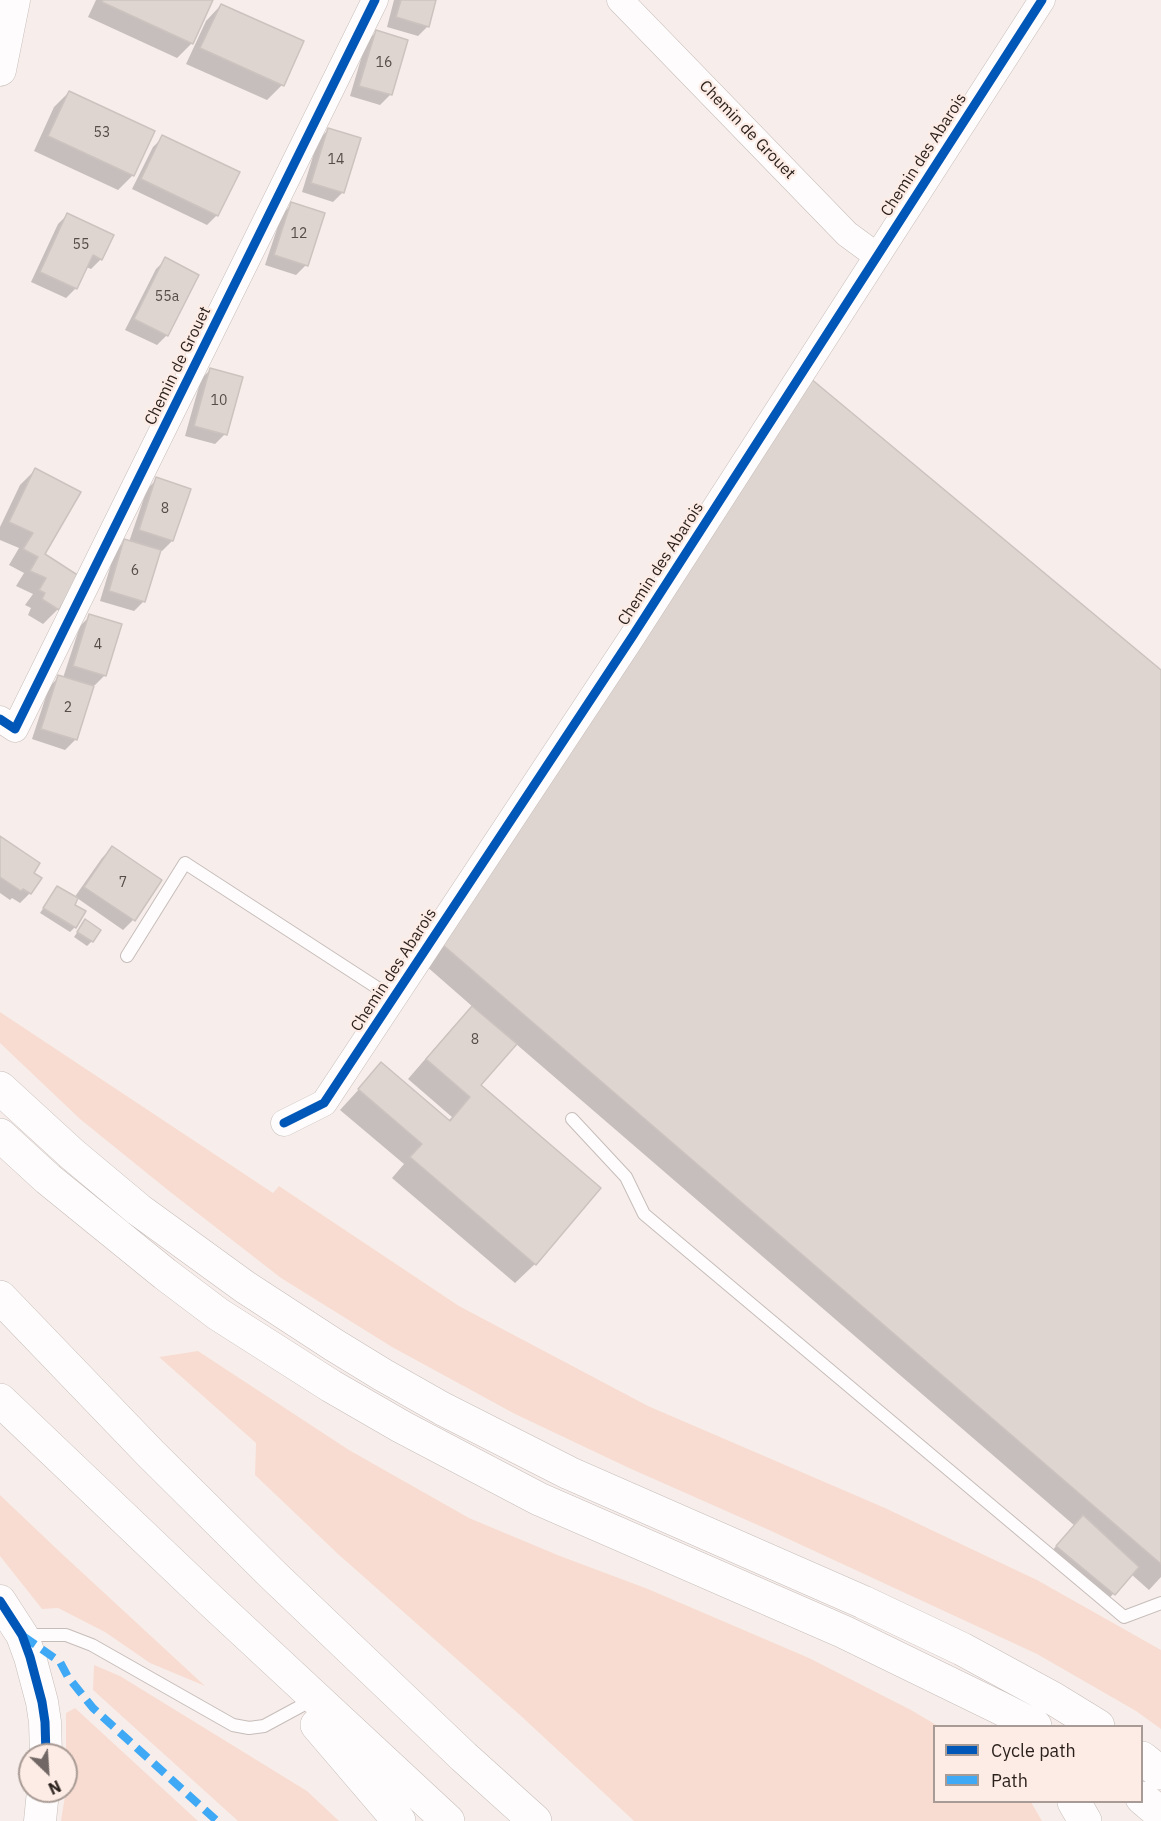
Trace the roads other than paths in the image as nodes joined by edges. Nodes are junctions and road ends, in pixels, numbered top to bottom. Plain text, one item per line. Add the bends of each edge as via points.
1 (14, 0) edge
2 (375, 0) edge
3 (620, 0) edge
4 (1042, 0) edge
5 (0, 70) edge
6 (877, 256) junction
7 (0, 719) edge
8 (127, 956) dead end
9 (393, 998) junction
10 (0, 1088) edge
11 (572, 1119) dead end
12 (284, 1123) dead end
13 (0, 1135) edge
14 (0, 1297) edge
15 (0, 1400) edge
16 (208, 1598) junction
17 (0, 1600) edge
18 (1161, 1603) edge
19 (22, 1635) junction
20 (939, 1678) junction
21 (301, 1706) junction
22 (1002, 1725) edge
23 (1033, 1725) edge
24 (1096, 1725) edge
25 (46, 1743) edge
26 (1143, 1759) edge
27 (1161, 1773) edge
28 (1143, 1799) edge
29 (42, 1803) edge
30 (1075, 1803) edge
31 (1161, 1814) edge
32 (40, 1821) edge
33 (399, 1821) edge
34 (448, 1821) edge
35 (535, 1821) edge
36 (1085, 1821) edge

1 - 5 street
2 - 7 street, Chemin de Grouet via 15,729
3 - 6 street, Chemin de Grouet via 847,234
4 - 6 street, Chemin des Abarois
6 - 9 street, Chemin des Abarois
8 - 9 lane via 185,863
9 - 12 street, Chemin des Abarois via 324,1103
10 - 24 highway via 139,1210 245,1287 373,1369 569,1473 952,1644
11 - 18 lane via 626,1177 644,1214 1124,1617
13 - 20 highway via 48,1179 218,1314 402,1427 539,1499 844,1632
14 - 35 highway via 273,1575
15 - 16 highway
16 - 21 highway
16 - 34 highway
17 - 19 street
19 - 21 lane via 66,1635 92,1645 233,1725 264,1726
19 - 25 street via 42,1702
20 - 22 highway
20 - 23 highway
21 - 33 highway
26 - 27 highway
28 - 31 highway
29 - 32 street
30 - 36 highway

